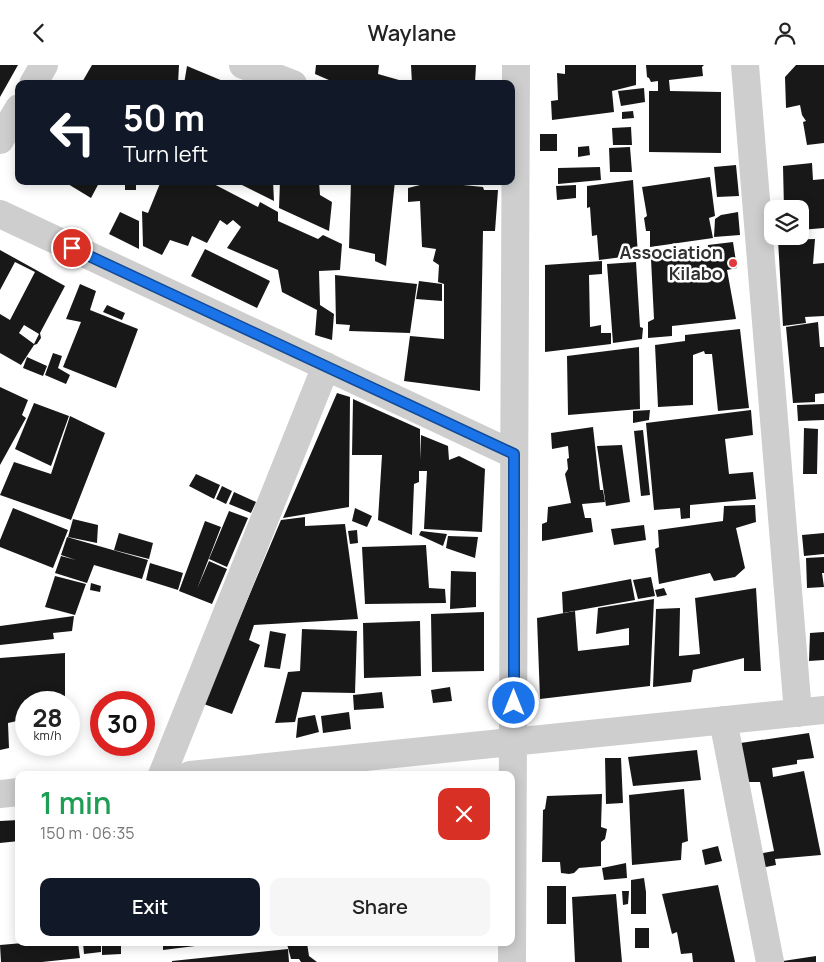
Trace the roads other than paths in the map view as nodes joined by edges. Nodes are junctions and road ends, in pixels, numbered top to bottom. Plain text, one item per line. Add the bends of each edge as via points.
1 (44, 65) edge
2 (243, 65) edge
3 (516, 65) edge
4 (744, 65) edge
5 (35, 80) edge
6 (282, 80) edge
7 (515, 99) edge
8 (15, 115) edge
9 (0, 140) edge
10 (513, 185) edge
11 (0, 214) edge
12 (326, 366) junction
13 (514, 454) junction
14 (811, 712) edge
15 (723, 721) junction
16 (514, 742) junction
17 (164, 771) edge
18 (229, 771) edge
19 (514, 771) edge
20 (15, 792) edge
21 (0, 794) edge
22 (512, 946) edge
23 (512, 962) edge
24 (770, 962) edge

1 - 5 street
2 - 6 street
3 - 7 street
4 - 14 street
8 - 9 street
10 - 13 street
11 - 12 street
12 - 13 street
12 - 17 street
13 - 16 street
14 - 15 street
15 - 16 street
15 - 24 street
16 - 18 street
16 - 19 street
20 - 21 street
22 - 23 street

